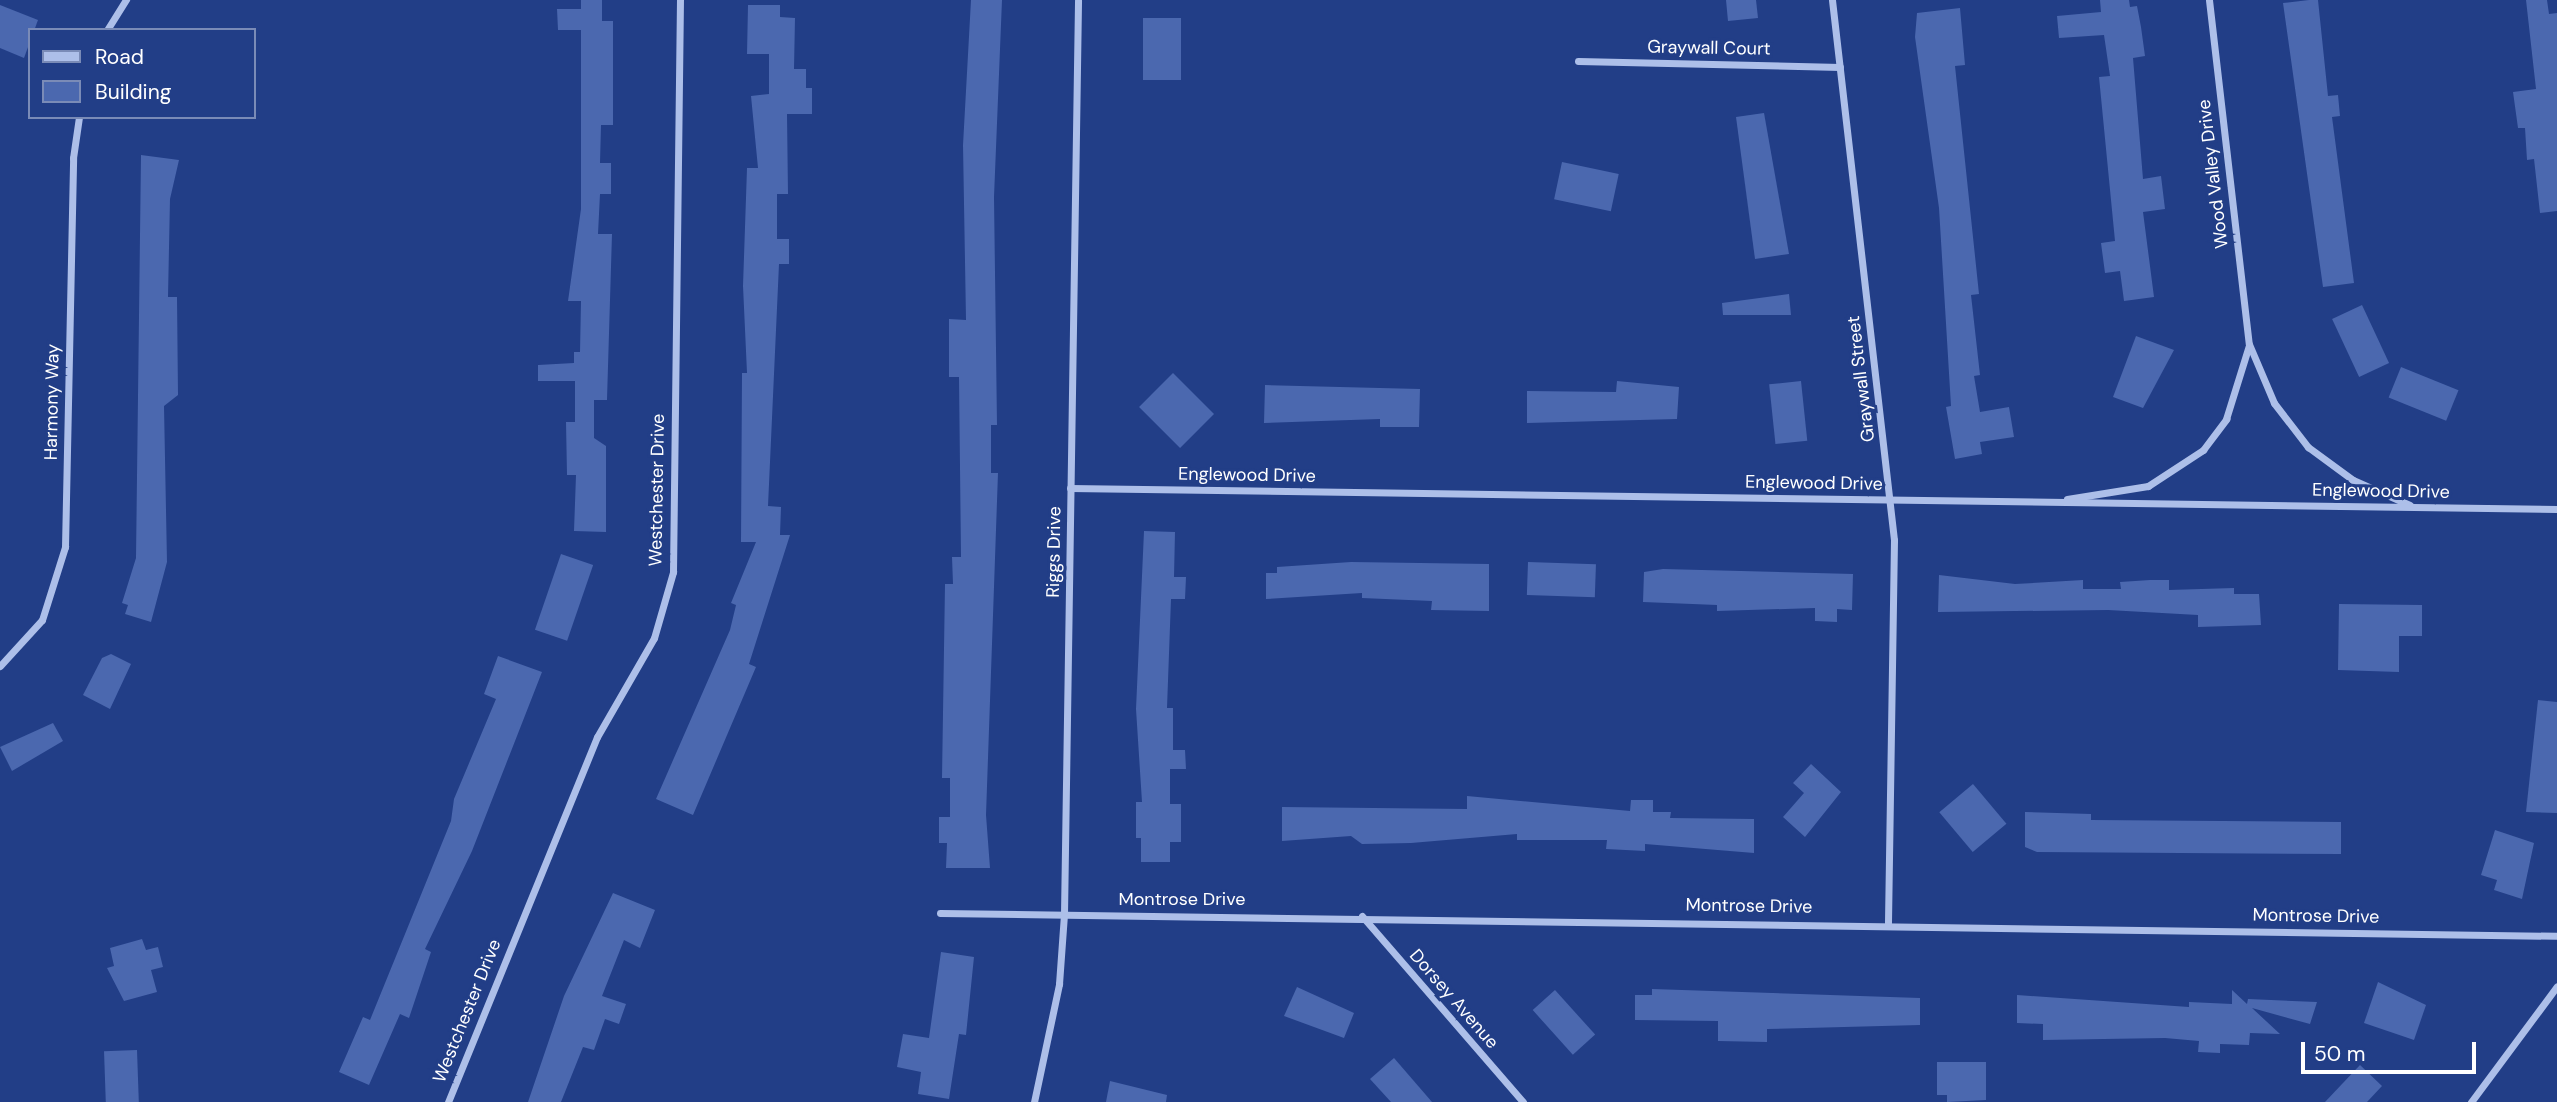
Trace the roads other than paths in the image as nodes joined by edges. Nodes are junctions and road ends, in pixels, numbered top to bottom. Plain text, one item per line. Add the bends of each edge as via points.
1 (126, 0) edge
2 (680, 0) edge
3 (1078, 0) edge
4 (1832, 0) edge
5 (2209, 0) edge
6 (108, 28) edge
7 (1578, 61) dead end
8 (1840, 67) junction
9 (79, 119) edge
10 (2249, 344) junction
11 (1070, 488) junction
12 (1892, 500) junction
13 (2014, 502) junction
14 (2415, 507) junction
15 (2557, 509) edge
16 (0, 666) edge
17 (940, 913) dead end
18 (1064, 915) junction
19 (1362, 916) junction
20 (1888, 924) junction
21 (2557, 936) edge
22 (2557, 986) edge
23 (448, 1102) edge
24 (1034, 1102) edge
25 (1523, 1102) edge
26 (2471, 1102) edge

1 - 6 street
2 - 23 street, Westchester Drive via 673,572 654,638 597,737
3 - 11 street, Riggs Drive
4 - 8 street, Graywall Street
5 - 10 street, Wood Valley Drive
7 - 8 street, Graywall Court
8 - 12 street, Graywall Street
9 - 16 street, Harmony Way via 73,158 65,547 43,620
10 - 13 street, Wood Valley Drive via 2226,419 2178,471 2117,495
10 - 14 street, Wood Valley Drive via 2274,403 2308,447 2353,480
11 - 12 street, Englewood Drive
11 - 18 street, Riggs Drive
12 - 13 street, Englewood Drive
12 - 20 street, Graywall Street
13 - 14 street, Englewood Drive
14 - 15 street, Englewood Drive
17 - 18 street, Montrose Drive
18 - 19 street, Montrose Drive
18 - 24 street, Riggs Drive via 1059,984
19 - 20 street, Montrose Drive
19 - 25 street, Dorsey Avenue
20 - 21 street, Montrose Drive
22 - 26 street

